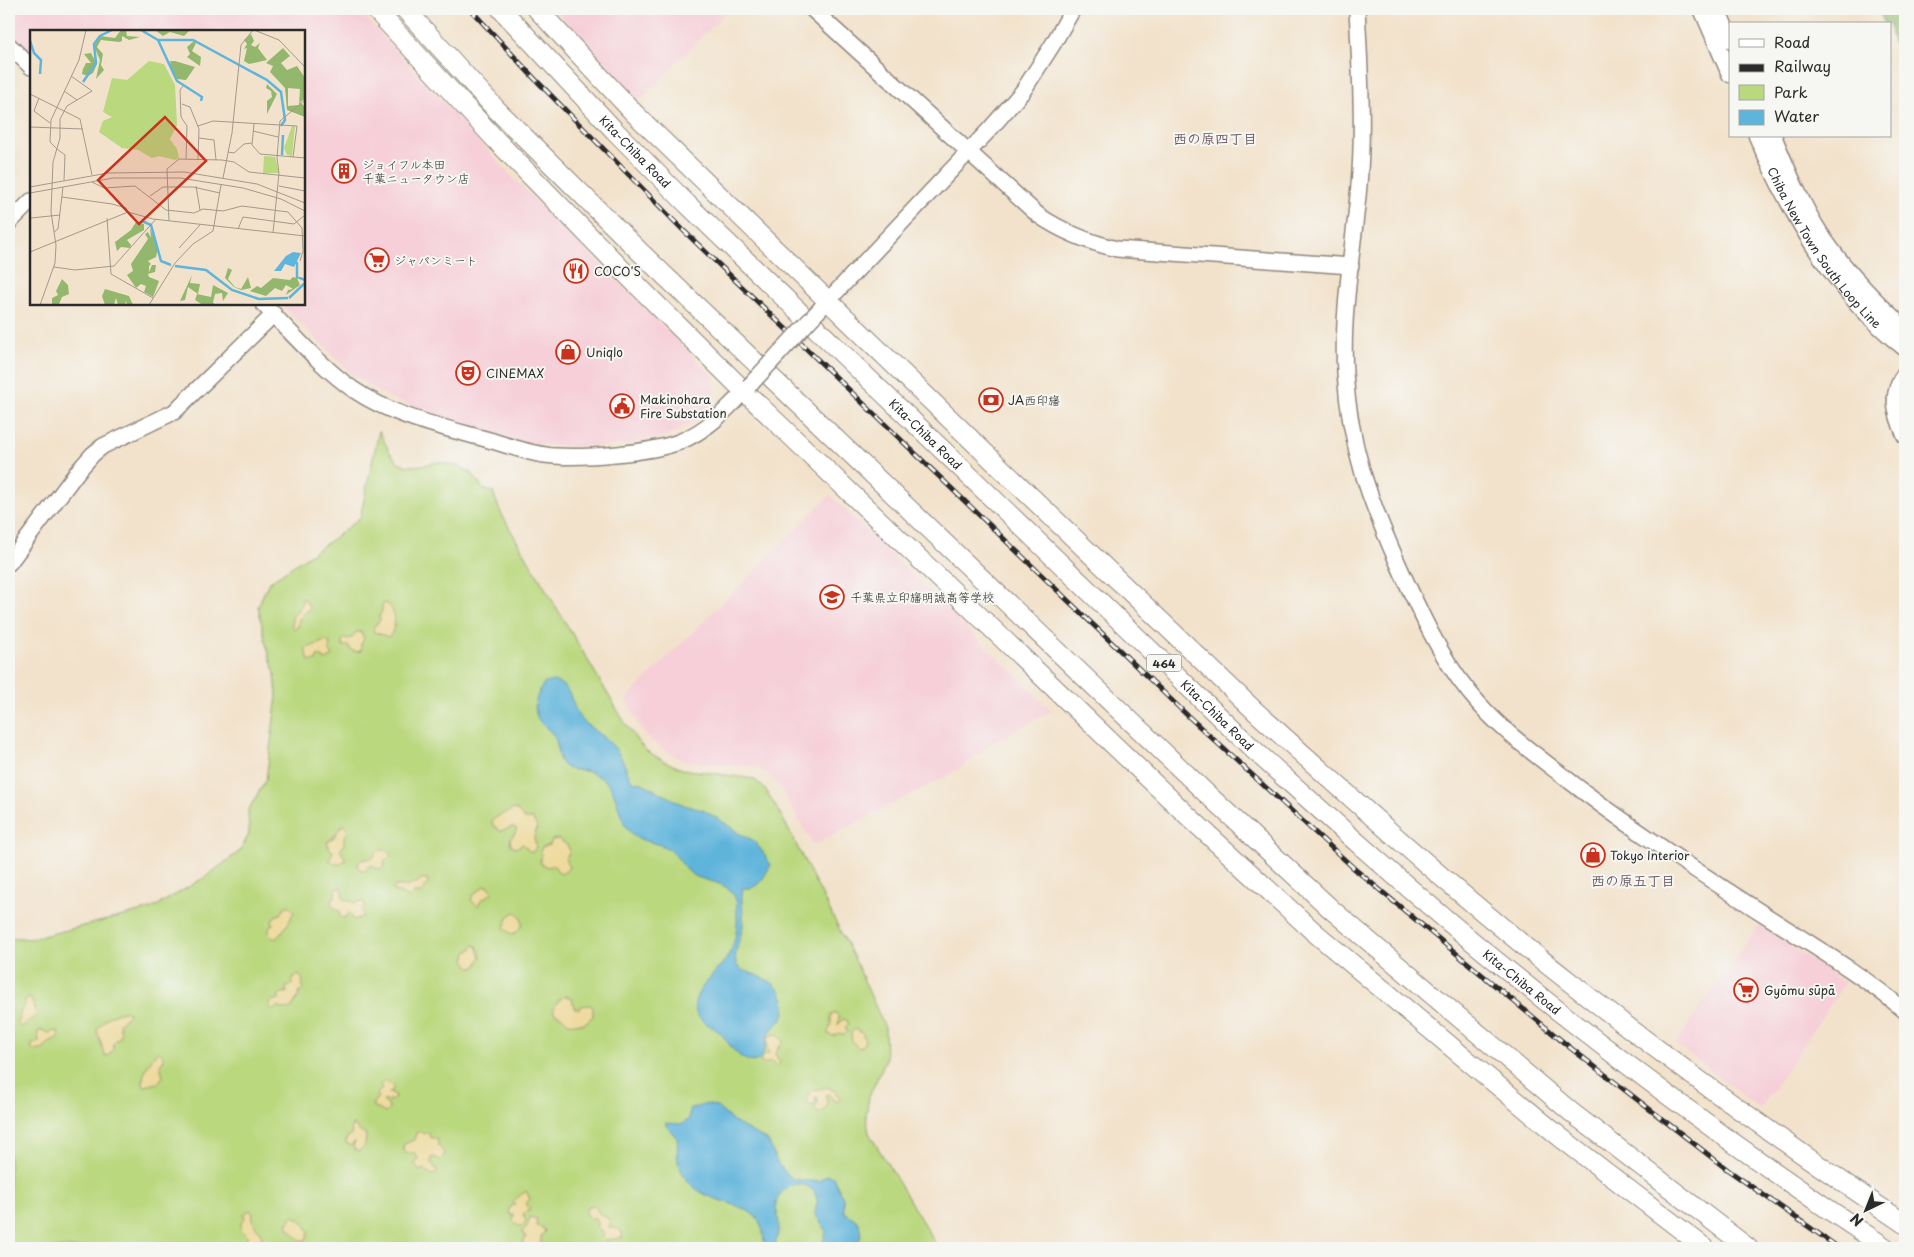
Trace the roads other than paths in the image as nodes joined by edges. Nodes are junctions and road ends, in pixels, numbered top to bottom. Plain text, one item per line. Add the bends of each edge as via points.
1 (375, 9) edge
2 (405, 9) edge
3 (501, 9) edge
4 (537, 9) edge
5 (812, 9) edge
6 (1073, 9) edge
7 (1357, 9) edge
8 (1702, 9) edge
9 (1717, 9) edge
10 (1729, 37) edge
11 (9, 44) edge
12 (30, 67) edge
13 (1729, 72) edge
14 (1758, 138) edge
15 (1774, 138) edge
16 (969, 151) junction
17 (30, 202) edge
18 (9, 223) edge
19 (1351, 266) junction
20 (824, 304) junction
21 (269, 309) edge
22 (1905, 329) edge
23 (1905, 348) edge
24 (1905, 373) edge
25 (747, 388) junction
26 (1905, 436) edge
27 (9, 563) edge
28 (1905, 1011) edge
29 (1905, 1224) edge
30 (1705, 1248) edge
31 (1748, 1248) edge
32 (1886, 1248) edge

1 - 25 highway via 502,147
2 - 31 highway via 496,109 640,252 1325,903 1571,1112
3 - 32 highway, Kita-Chiba Road / 464 via 687,204 1254,750 1345,832 1474,942 1611,1051 1810,1198
4 - 20 highway, Kita-Chiba Road / 464 via 634,113
5 - 16 street
6 - 16 street via 1023,91
7 - 19 street via 1362,136
8 - 13 main road
9 - 10 main road
11 - 12 street
14 - 23 main road, Chiba New Town South Loop Line via 1788,203 1822,260 1852,299
15 - 22 main road, Chiba New Town South Loop Line via 1819,232 1864,290
16 - 19 street via 1038,215 1067,233 1097,244 1117,249
16 - 20 street
17 - 18 street
19 - 28 street via 1345,370 1363,478 1374,510 1431,633 1469,692 1510,735 1599,804 1866,981
20 - 25 street, bridge
20 - 29 highway, Kita-Chiba Road / 464 via 1256,712 1409,849 1569,982 1652,1046
21 - 25 street via 337,376 369,399 414,419 542,454 600,454 666,446 711,424
21 - 27 street via 174,412 93,454
24 - 26 street via 1898,383 1895,402
25 - 30 highway via 1188,816 1314,932 1560,1137

